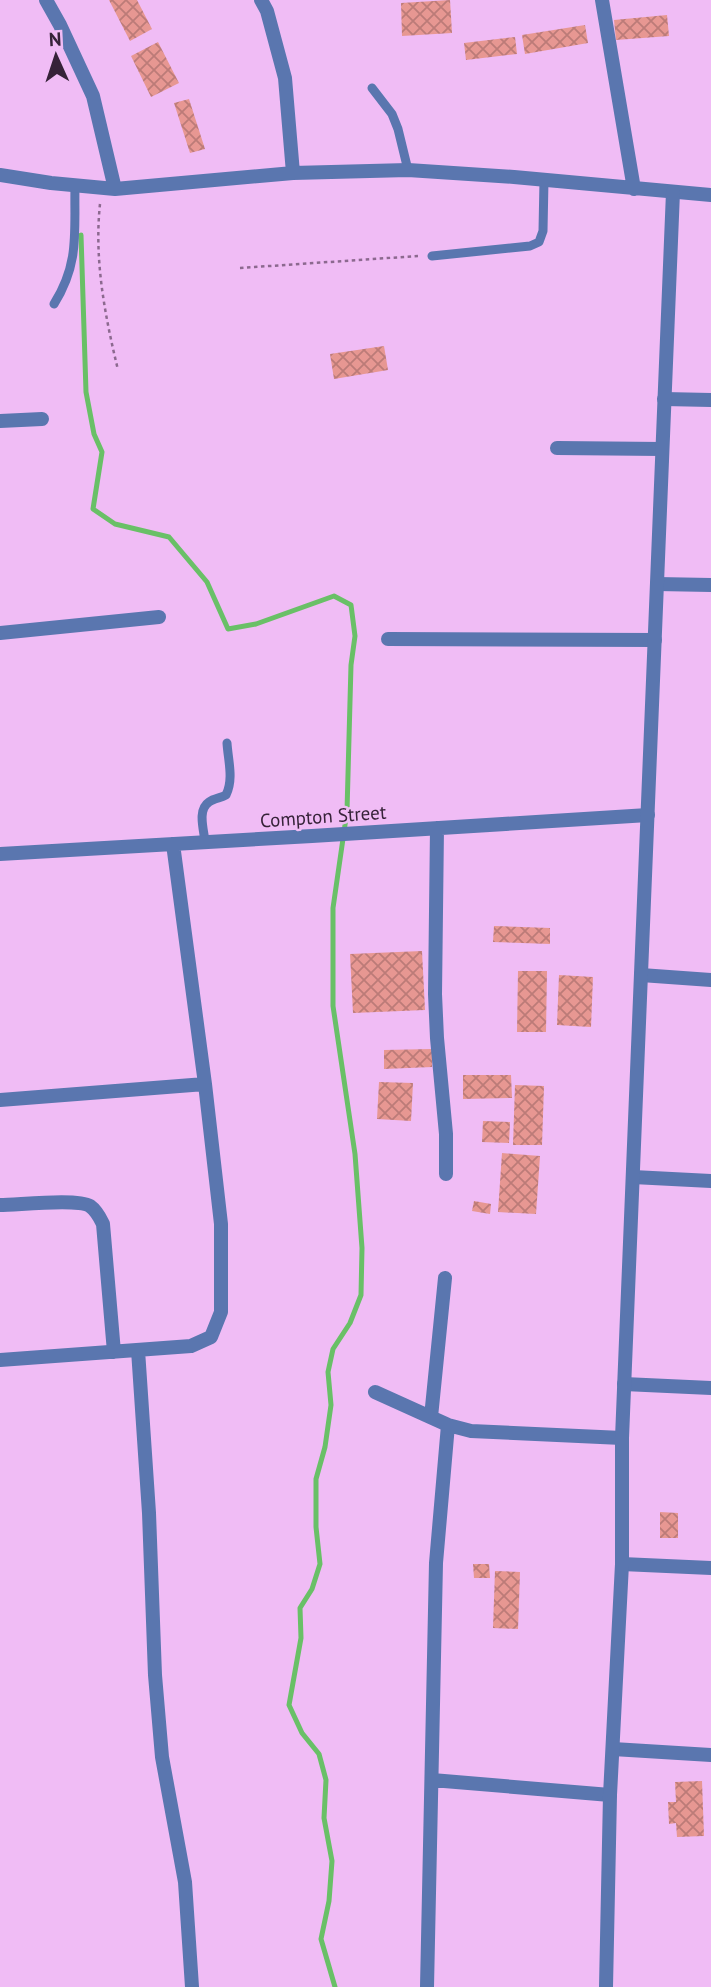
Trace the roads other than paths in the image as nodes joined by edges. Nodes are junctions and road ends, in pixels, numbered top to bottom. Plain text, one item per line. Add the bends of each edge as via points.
1 (46, 0) edge
2 (261, 0) edge
3 (602, 0) edge
4 (372, 88) dead end
5 (408, 170) junction
6 (293, 173) junction
7 (0, 175) edge
8 (544, 180) junction
9 (75, 185) junction
10 (108, 188) junction
11 (634, 189) junction
12 (673, 192) junction
13 (711, 195) edge
14 (432, 256) road end
15 (54, 304) dead end
16 (664, 399) junction
17 (711, 400) edge
18 (42, 419) dead end
19 (0, 421) edge
20 (557, 448) dead end
21 (662, 449) junction
22 (657, 584) junction
23 (711, 585) edge
24 (159, 617) dead end
25 (0, 633) edge
26 (388, 639) dead end
27 (655, 640) junction
28 (227, 743) dead end
29 (648, 814) junction
30 (437, 828) junction
31 (205, 842) junction
32 (173, 844) junction
33 (0, 854) edge
34 (641, 975) junction
35 (711, 979) edge
36 (205, 1084) junction
37 (0, 1100) edge
38 (446, 1174) dead end
39 (633, 1177) junction
40 (711, 1181) edge
41 (0, 1205) edge
42 (445, 1278) dead end
43 (138, 1350) junction
44 (114, 1352) junction
45 (0, 1360) edge
46 (624, 1384) junction
47 (711, 1388) edge
48 (375, 1392) dead end
49 (431, 1417) junction
50 (448, 1425) junction
51 (622, 1438) junction
52 (622, 1564) junction
53 (711, 1568) edge
54 (613, 1749) junction
55 (711, 1755) edge
56 (432, 1780) junction
57 (610, 1795) junction
58 (192, 1987) edge
59 (427, 1987) edge
60 (606, 1987) edge

1 - 10 street via 93,96
2 - 6 street via 285,78
3 - 11 street
4 - 5 lane via 395,121
5 - 6 street
5 - 8 street
6 - 10 street
7 - 9 street
8 - 11 street
8 - 14 lane via 543,232 538,242
9 - 10 street
9 - 15 lane via 74,255
11 - 12 street
12 - 13 street
12 - 16 street
16 - 17 street
16 - 21 street
18 - 19 street
20 - 21 street
21 - 22 street
22 - 23 street
22 - 27 street
24 - 25 street
26 - 27 street
27 - 29 street
28 - 31 lane via 229,789 203,807
29 - 30 street, Compton Street
29 - 34 street
30 - 31 street, Compton Street
30 - 38 street via 435,994
31 - 32 street, Compton Street
32 - 33 street, Compton Street
32 - 36 street
34 - 35 street
34 - 39 street
36 - 37 street
36 - 43 street via 221,1224 221,1312 211,1337 191,1346
39 - 40 street
39 - 46 street
41 - 44 street via 70,1202 89,1205 98,1213 103,1224
42 - 49 street
43 - 44 street
43 - 58 street via 157,1702 162,1757 185,1882
44 - 45 street
46 - 47 street
46 - 51 street
48 - 49 street
49 - 50 street
50 - 51 street via 471,1431
50 - 56 street via 436,1563
51 - 52 street
52 - 53 street
52 - 54 street
54 - 55 street
54 - 57 street
56 - 57 street
56 - 59 street
57 - 60 street

